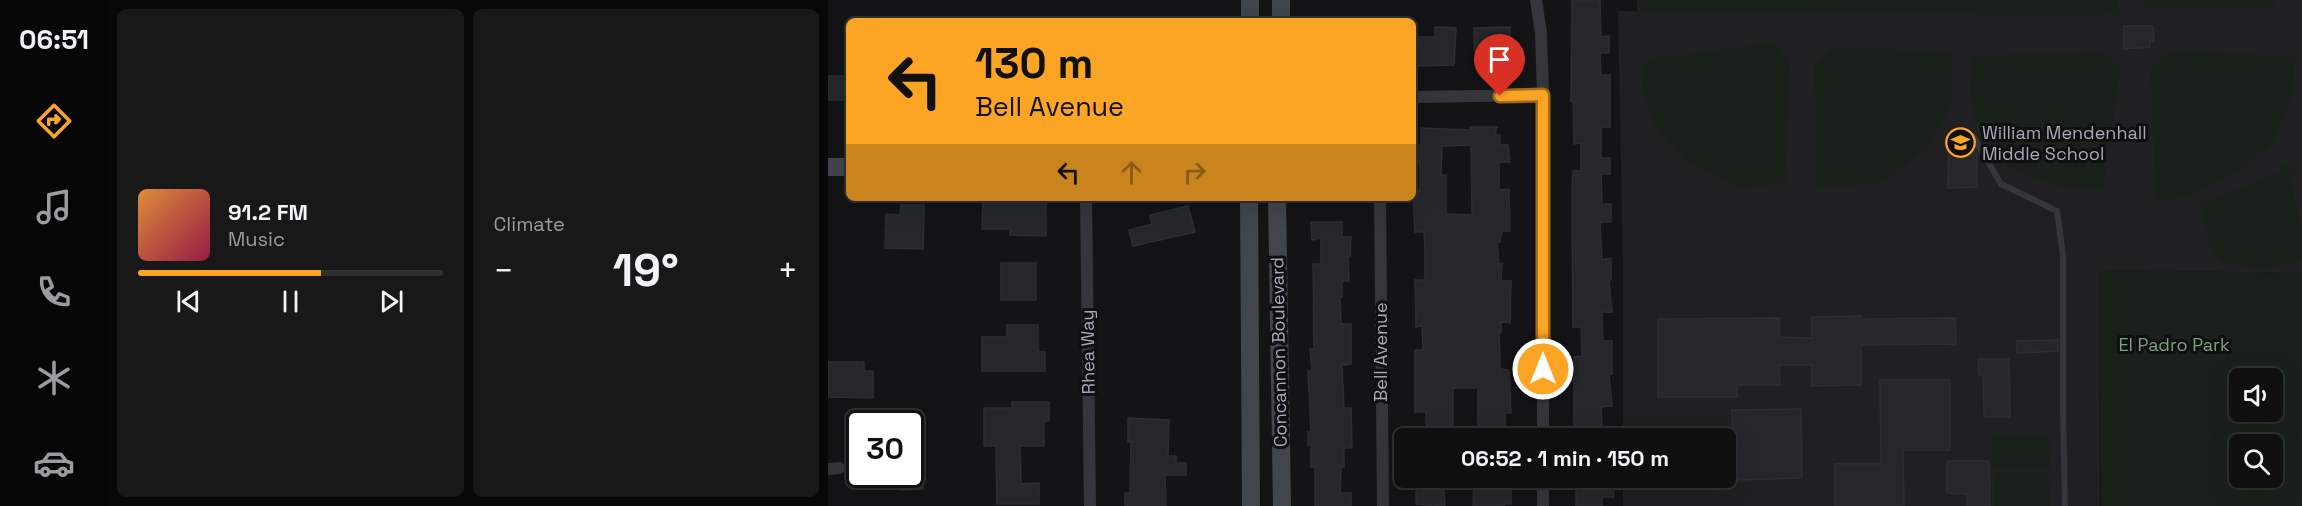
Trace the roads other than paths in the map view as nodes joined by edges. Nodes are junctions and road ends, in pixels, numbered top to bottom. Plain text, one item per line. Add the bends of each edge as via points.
1 (1250, 0) edge
2 (1281, 0) edge
3 (1536, 0) edge
4 (1250, 18) edge
5 (1281, 18) edge
6 (1543, 95) junction
7 (1416, 97) edge
8 (1973, 136) dead end
9 (828, 167) edge
10 (846, 167) edge
11 (1086, 201) edge
12 (1249, 201) edge
13 (1277, 201) edge
14 (1380, 201) edge
15 (1543, 428) edge
16 (1543, 488) edge
17 (1090, 506) edge
18 (1251, 506) edge
19 (1282, 506) edge
20 (1383, 506) edge
21 (1543, 506) edge
22 (2065, 506) edge

1 - 4 main road
2 - 5 main road
3 - 6 street
6 - 7 street
6 - 15 street
8 - 22 lane via 2001,184 2057,211 2063,256
9 - 10 main road
11 - 17 street, Rhea Way
12 - 18 main road, Concannon Boulevard
13 - 19 main road, Concannon Boulevard
14 - 20 street, Bell Avenue
16 - 21 street

